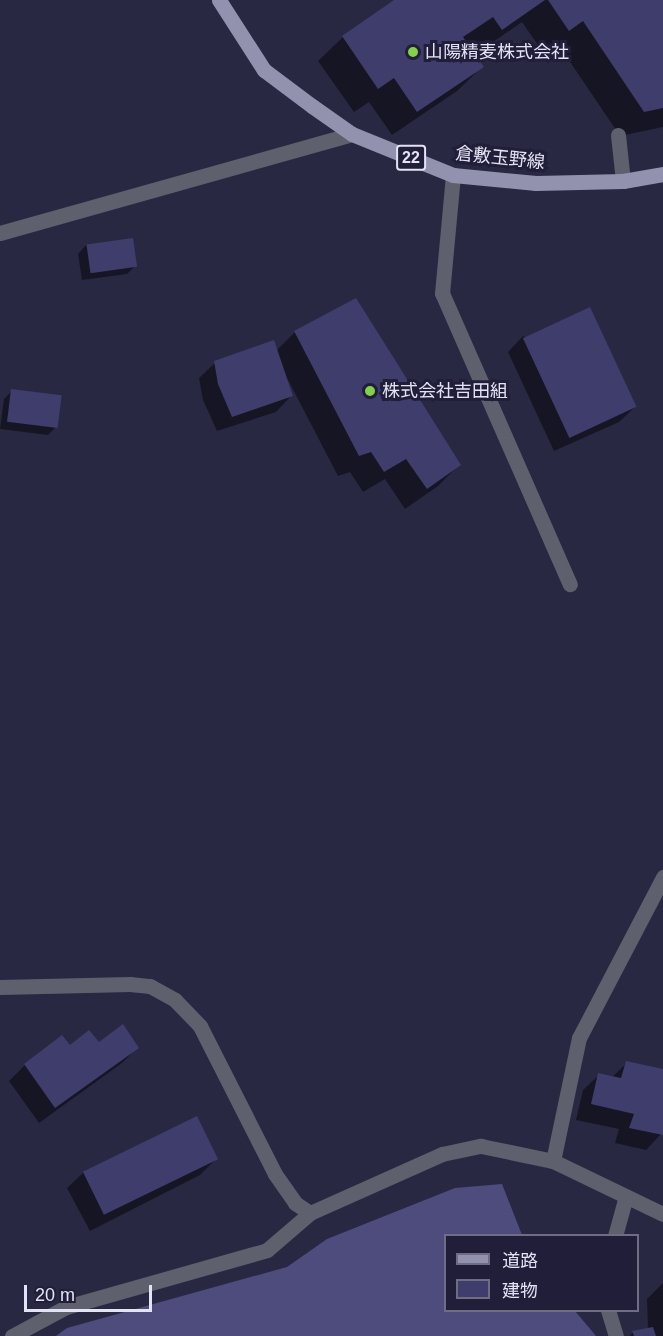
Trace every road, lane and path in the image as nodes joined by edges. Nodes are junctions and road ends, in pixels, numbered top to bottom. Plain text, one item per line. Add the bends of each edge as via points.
1 (219, 0) edge
2 (352, 134) junction
3 (618, 135) dead end
4 (663, 174) edge
5 (453, 175) junction
6 (623, 181) junction
7 (0, 233) edge
8 (570, 584) dead end
9 (663, 877) edge
10 (0, 987) edge
11 (553, 1161) junction
12 (626, 1196) junction
13 (310, 1213) junction
14 (663, 1214) edge
15 (616, 1234) edge
16 (608, 1312) edge
17 (12, 1336) edge
18 (616, 1336) edge

1 - 2 main road, 倉敷玉野線 / 22 via 264,70
2 - 5 main road, 倉敷玉野線 / 22
2 - 7 street
3 - 6 street
4 - 6 main road, 倉敷玉野線 / 22
5 - 6 main road, 倉敷玉野線 / 22 via 536,183
5 - 8 street via 442,293
9 - 11 street via 579,1038
10 - 13 street via 130,984 150,986 175,1000 200,1026 275,1174 295,1203
11 - 12 street
11 - 13 street via 481,1146 442,1154
12 - 14 street
12 - 15 street
13 - 17 street via 267,1250 66,1307
16 - 18 street

